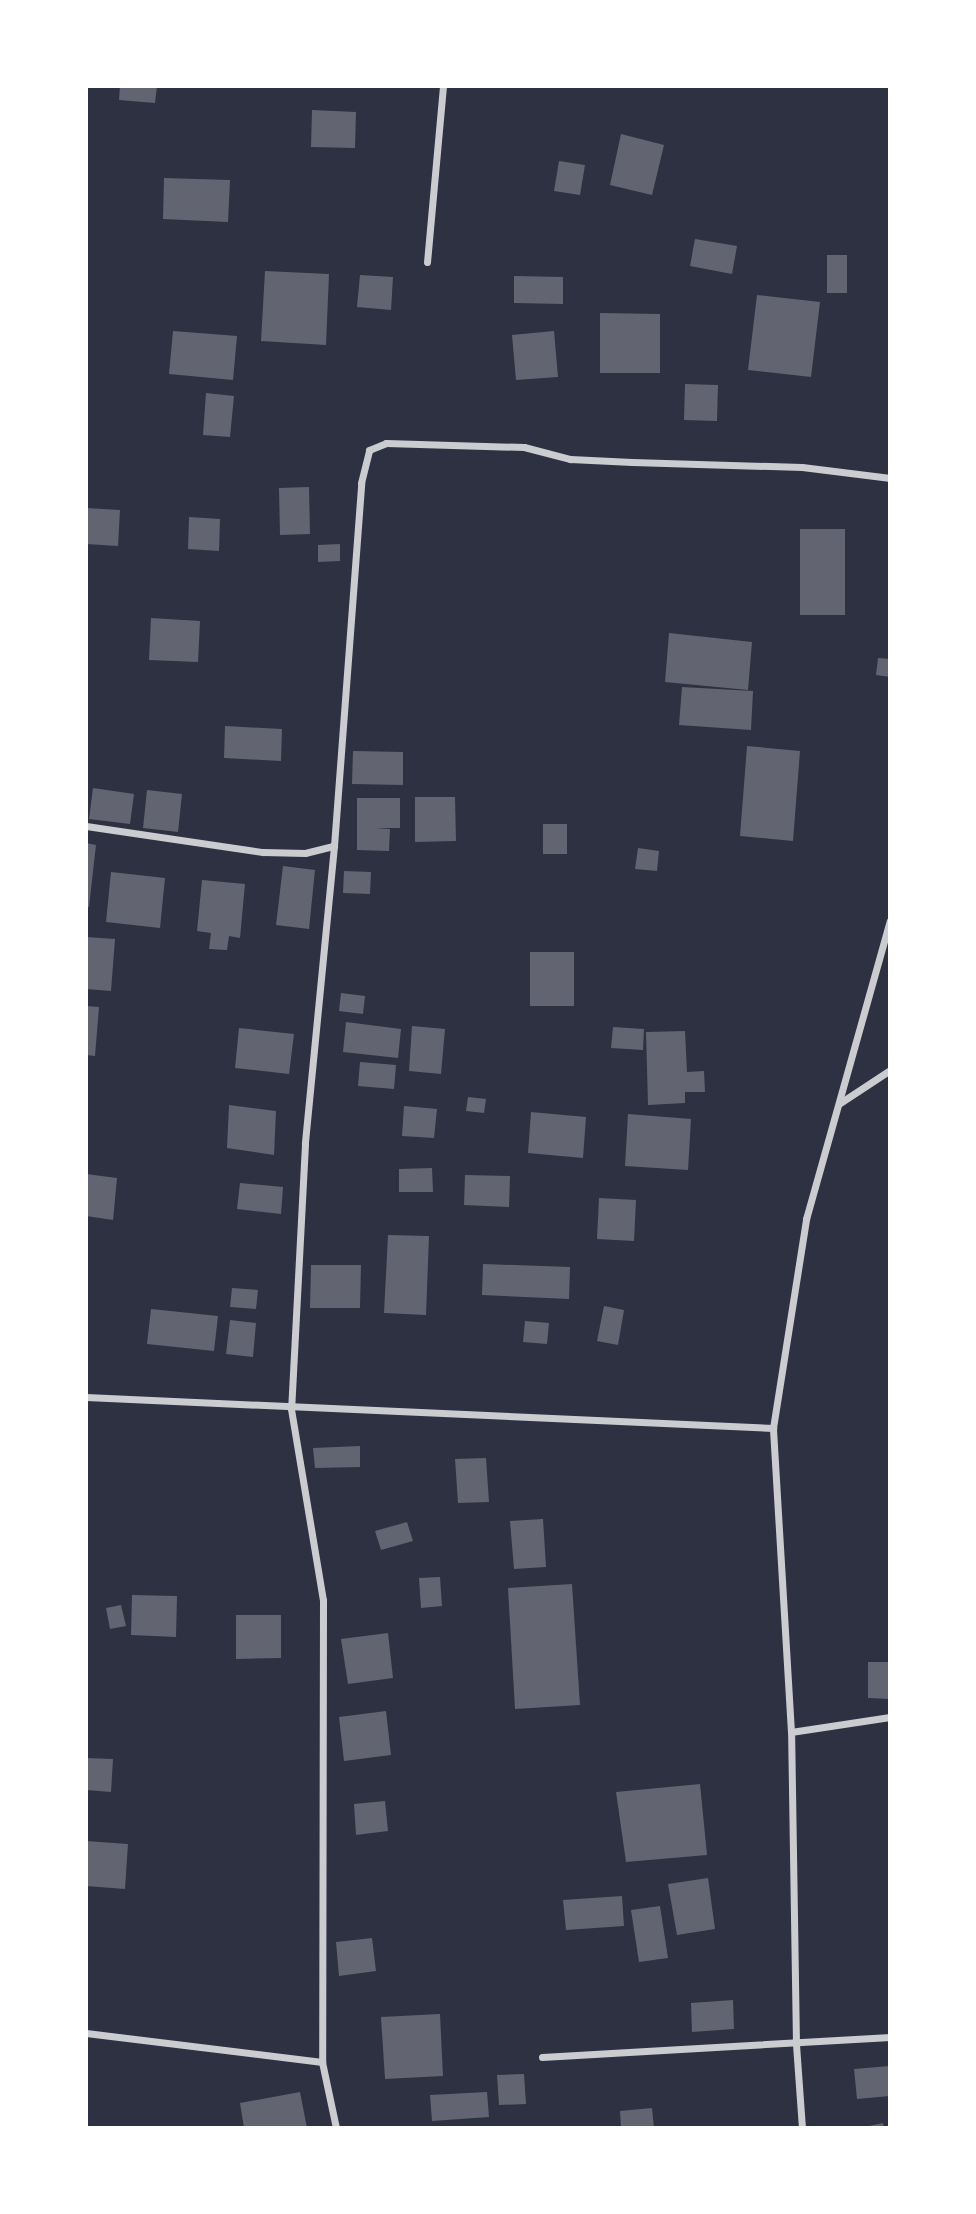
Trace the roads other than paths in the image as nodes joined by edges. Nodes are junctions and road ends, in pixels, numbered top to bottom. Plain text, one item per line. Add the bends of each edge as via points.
1 (443, 86) edge
2 (428, 262) dead end
3 (890, 478) edge
4 (86, 826) edge
5 (334, 846) junction
6 (890, 921) edge
7 (890, 1070) edge
8 (839, 1103) junction
9 (86, 1397) edge
10 (291, 1409) junction
11 (773, 1428) junction
12 (890, 1717) edge
13 (791, 1732) junction
14 (86, 2034) edge
15 (890, 2036) edge
16 (796, 2044) junction
17 (542, 2057) dead end
18 (322, 2062) junction
19 (336, 2128) edge
20 (802, 2128) edge

1 - 2 street
3 - 5 street via 802,467 570,459 524,447 386,443 369,450 360,483
4 - 5 street via 263,852 306,853
5 - 10 street via 304,1144
6 - 8 street
7 - 8 street
8 - 11 street via 806,1219
9 - 10 street
10 - 11 street
10 - 18 street via 323,1600
11 - 13 street
12 - 13 street
13 - 16 street
14 - 18 street
15 - 16 street
16 - 17 street
16 - 20 street
18 - 19 street

